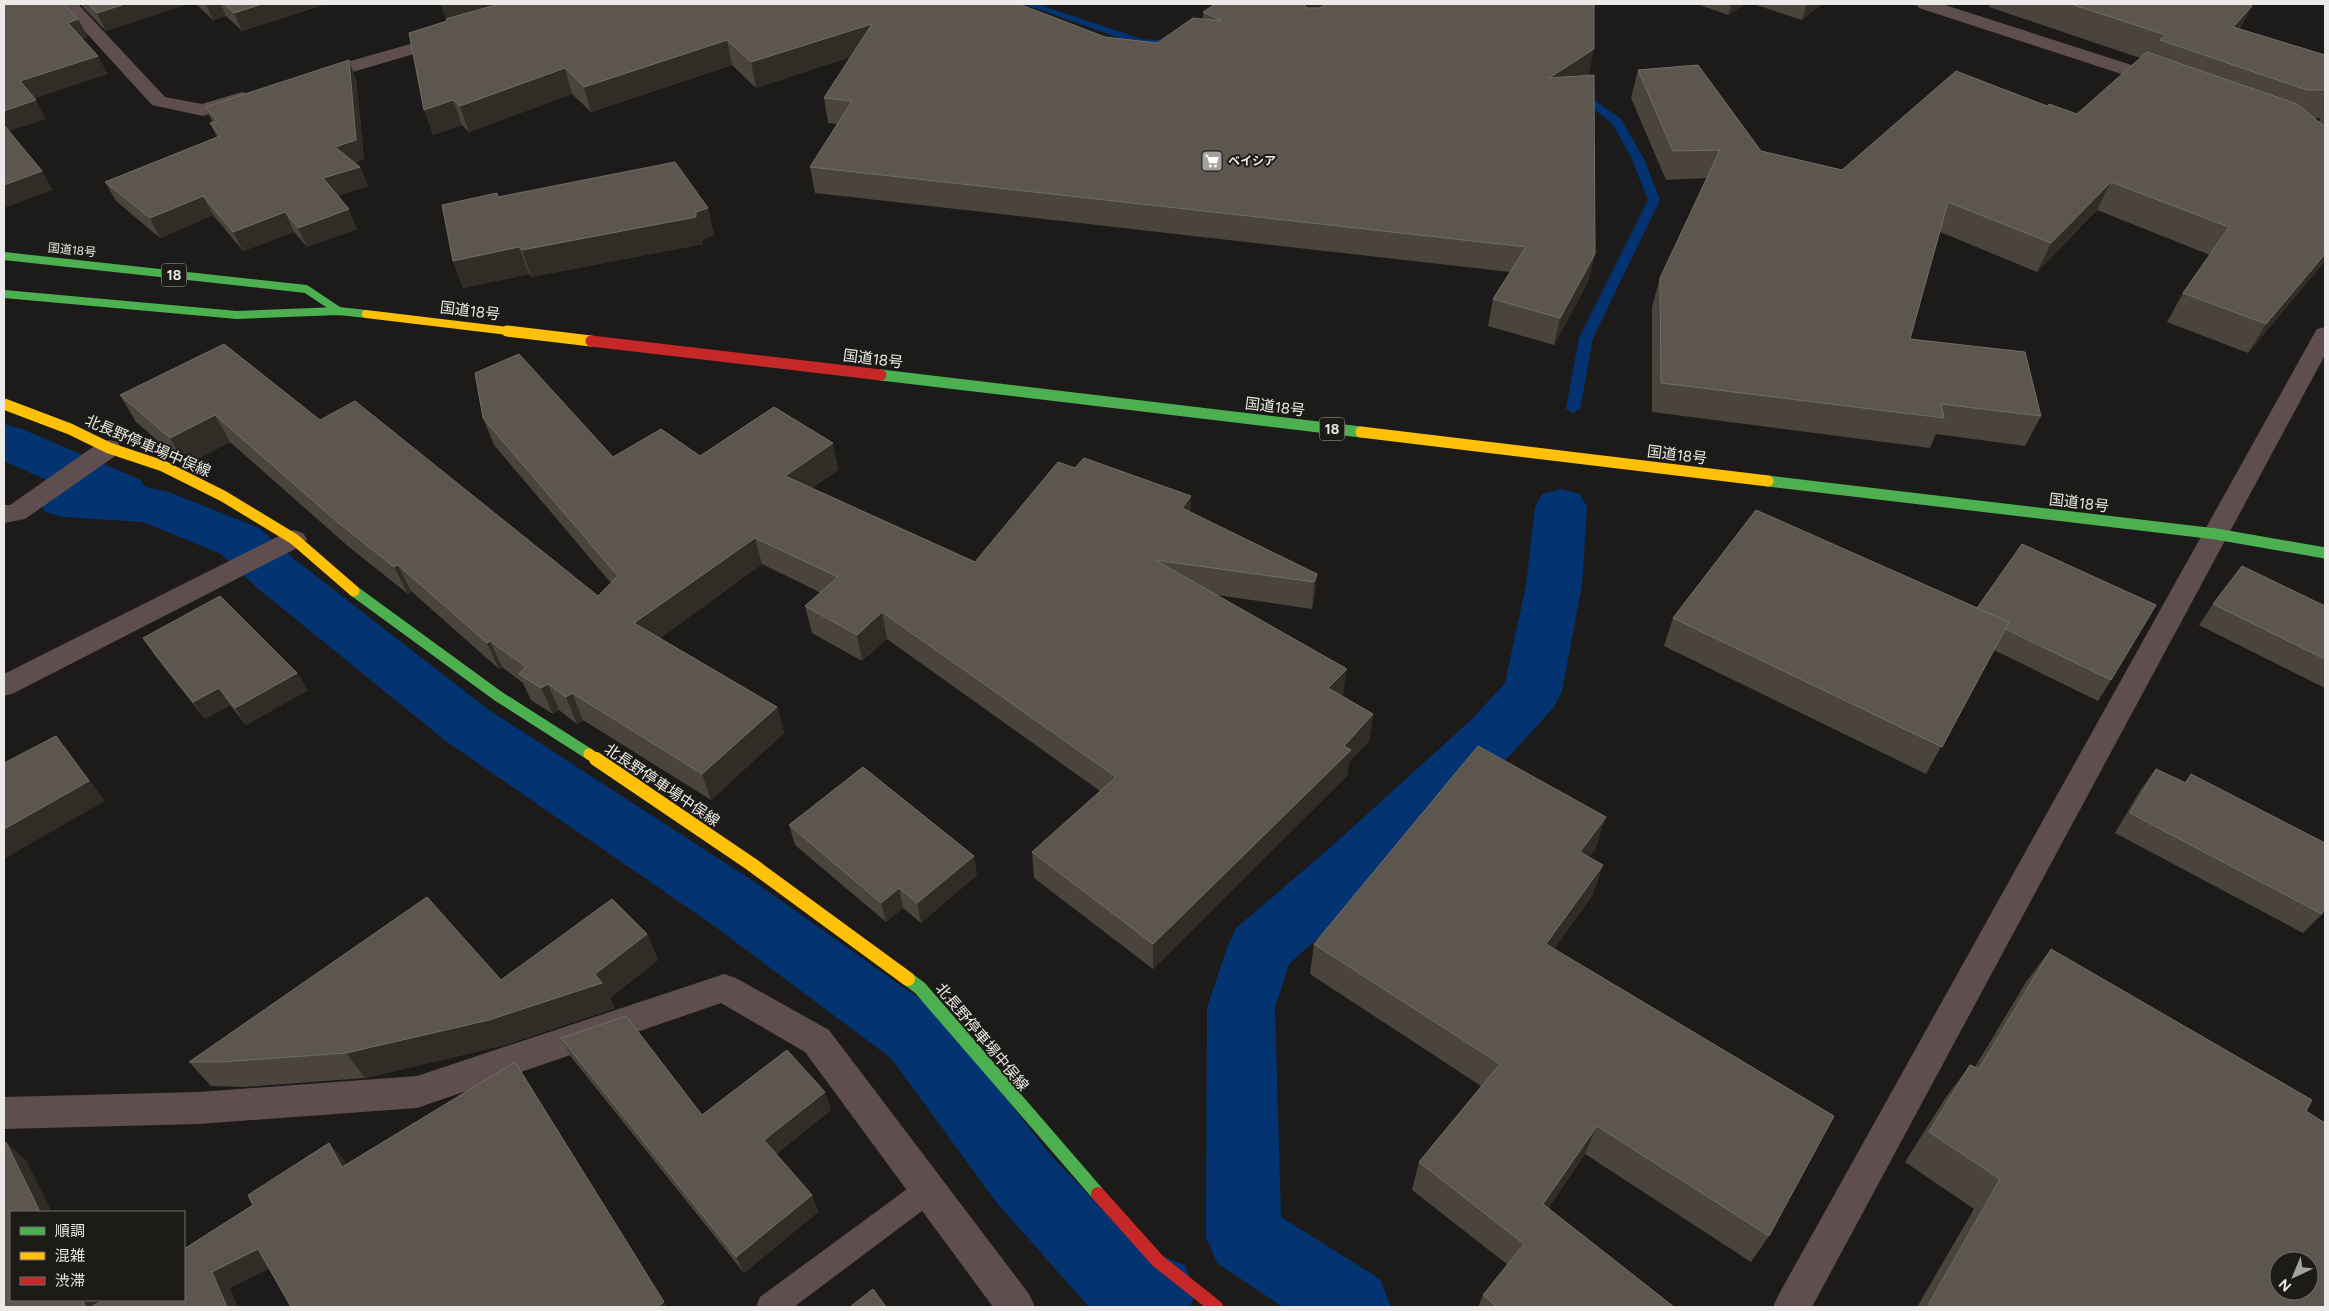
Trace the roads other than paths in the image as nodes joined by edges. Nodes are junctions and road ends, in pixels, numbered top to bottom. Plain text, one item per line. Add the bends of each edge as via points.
1 (70, 4) edge
2 (1925, 4) edge
3 (469, 32) edge
4 (298, 82) edge
5 (2176, 86) edge
6 (260, 93) edge
7 (6, 258) edge
8 (4, 294) edge
9 (339, 311) junction
10 (2325, 334) edge
11 (4, 404) edge
12 (109, 448) junction
13 (4, 514) edge
14 (2216, 534) junction
15 (285, 544) junction
16 (2325, 553) edge
17 (4, 686) edge
18 (4, 1114) edge
19 (928, 1190) junction
20 (770, 1307) edge
21 (1016, 1307) edge
22 (1216, 1307) edge
23 (1792, 1307) edge

1 - 6 street via 159,101 203,110
2 - 5 street
3 - 4 street
7 - 9 main road, 国道18号 / 18 via 306,289
8 - 9 main road, 国道18号 / 18 via 238,315
9 - 14 main road, 国道18号 / 18
10 - 14 street
11 - 12 main road, 北長野停車場中俣線
12 - 13 street via 16,513
12 - 15 main road, 北長野停車場中俣線 via 163,466 223,496
14 - 16 main road, 国道18号 / 18
14 - 23 street
15 - 17 street
15 - 22 main road, 北長野停車場中俣線 via 490,690 648,792 774,879 920,988 1158,1261
18 - 19 street via 198,1108 417,1092 724,988 816,1041
19 - 20 lane
19 - 21 street

